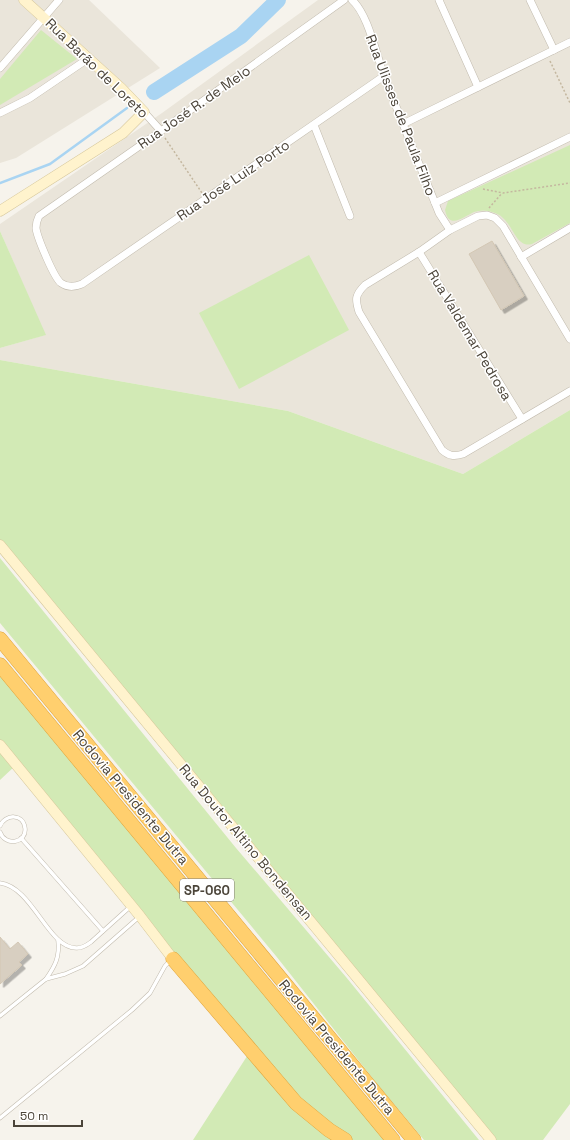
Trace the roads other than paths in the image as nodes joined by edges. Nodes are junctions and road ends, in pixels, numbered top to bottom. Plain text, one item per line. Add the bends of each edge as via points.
1 (24, 0) edge
2 (59, 0) edge
3 (344, 0) edge
4 (352, 0) edge
5 (439, 0) edge
6 (530, 0) edge
7 (44, 17) junction
8 (570, 42) edge
9 (554, 50) junction
10 (89, 58) junction
11 (0, 68) edge
12 (384, 76) junction
13 (478, 87) junction
14 (144, 112) junction
15 (0, 113) edge
16 (403, 124) junction
17 (314, 125) junction
18 (161, 131) junction
19 (570, 137) edge
20 (435, 203) junction
21 (0, 211) edge
22 (350, 216) dead end
23 (570, 228) edge
24 (450, 230) junction
25 (419, 252) junction
26 (521, 257) junction
27 (82, 284) joint
28 (570, 339) edge
29 (570, 391) edge
30 (522, 419) junction
31 (0, 545) edge
32 (0, 639) edge
33 (0, 665) edge
34 (0, 745) edge
35 (0, 826) edge
36 (0, 832) edge
37 (21, 838) junction
38 (0, 884) edge
39 (131, 905) junction
40 (140, 916) junction
41 (102, 931) junction
42 (58, 940) junction
43 (173, 959) junction
44 (46, 979) junction
45 (0, 1016) edge
46 (0, 1118) edge
47 (345, 1140) edge
48 (393, 1140) edge
49 (414, 1140) edge
50 (491, 1140) edge

1 - 7 street, Rua Barão de Loreto
2 - 7 street
3 - 18 street, Rua José R. de Melo
4 - 12 street, Rua Ulisses de Paula Filho via 366,23
5 - 13 street
6 - 9 street
7 - 10 street, Rua Barão de Loreto
7 - 11 street
8 - 9 street
9 - 13 street
10 - 14 street, Rua Barão de Loreto
10 - 15 street via 30,98
12 - 16 street, Rua Ulisses de Paula Filho
12 - 17 street, Rua José Luiz Porto
13 - 16 street
14 - 18 street, Rua Barão de Loreto
14 - 21 street via 123,133
16 - 20 street, Rua Ulisses de Paula Filho
17 - 22 street
17 - 27 street, Rua José Luiz Porto
18 - 27 street, Rua José R. de Melo via 38,216 36,227 55,276 68,286
19 - 20 street
20 - 24 street, Rua Ulisses de Paula Filho
23 - 26 street
24 - 25 street
24 - 26 street via 478,216 487,216 499,221
25 - 30 street, Rua Valdemar Pedrosa
25 - 30 street via 365,286 358,292 356,302 359,312 442,450 448,456 463,454
26 - 28 street
29 - 30 street
31 - 50 street, Rua Doutor Altino Bondensan
32 - 49 highway, Rodovia Presidente Dutra / SP-060
33 - 48 highway, Rodovia Presidente Dutra / SP-060
34 - 39 street
35 - 37 lane via 8,817 19,818 25,828
36 - 37 lane via 1,836 11,842
37 - 41 lane
38 - 42 lane via 11,886 20,892
39 - 40 street
39 - 41 lane
40 - 43 street
40 - 44 lane via 83,966
41 - 42 lane via 91,942 76,948
42 - 44 lane via 59,957
43 - 46 lane via 164,966 150,993 132,1010
43 - 47 highway via 296,1103
44 - 45 lane

